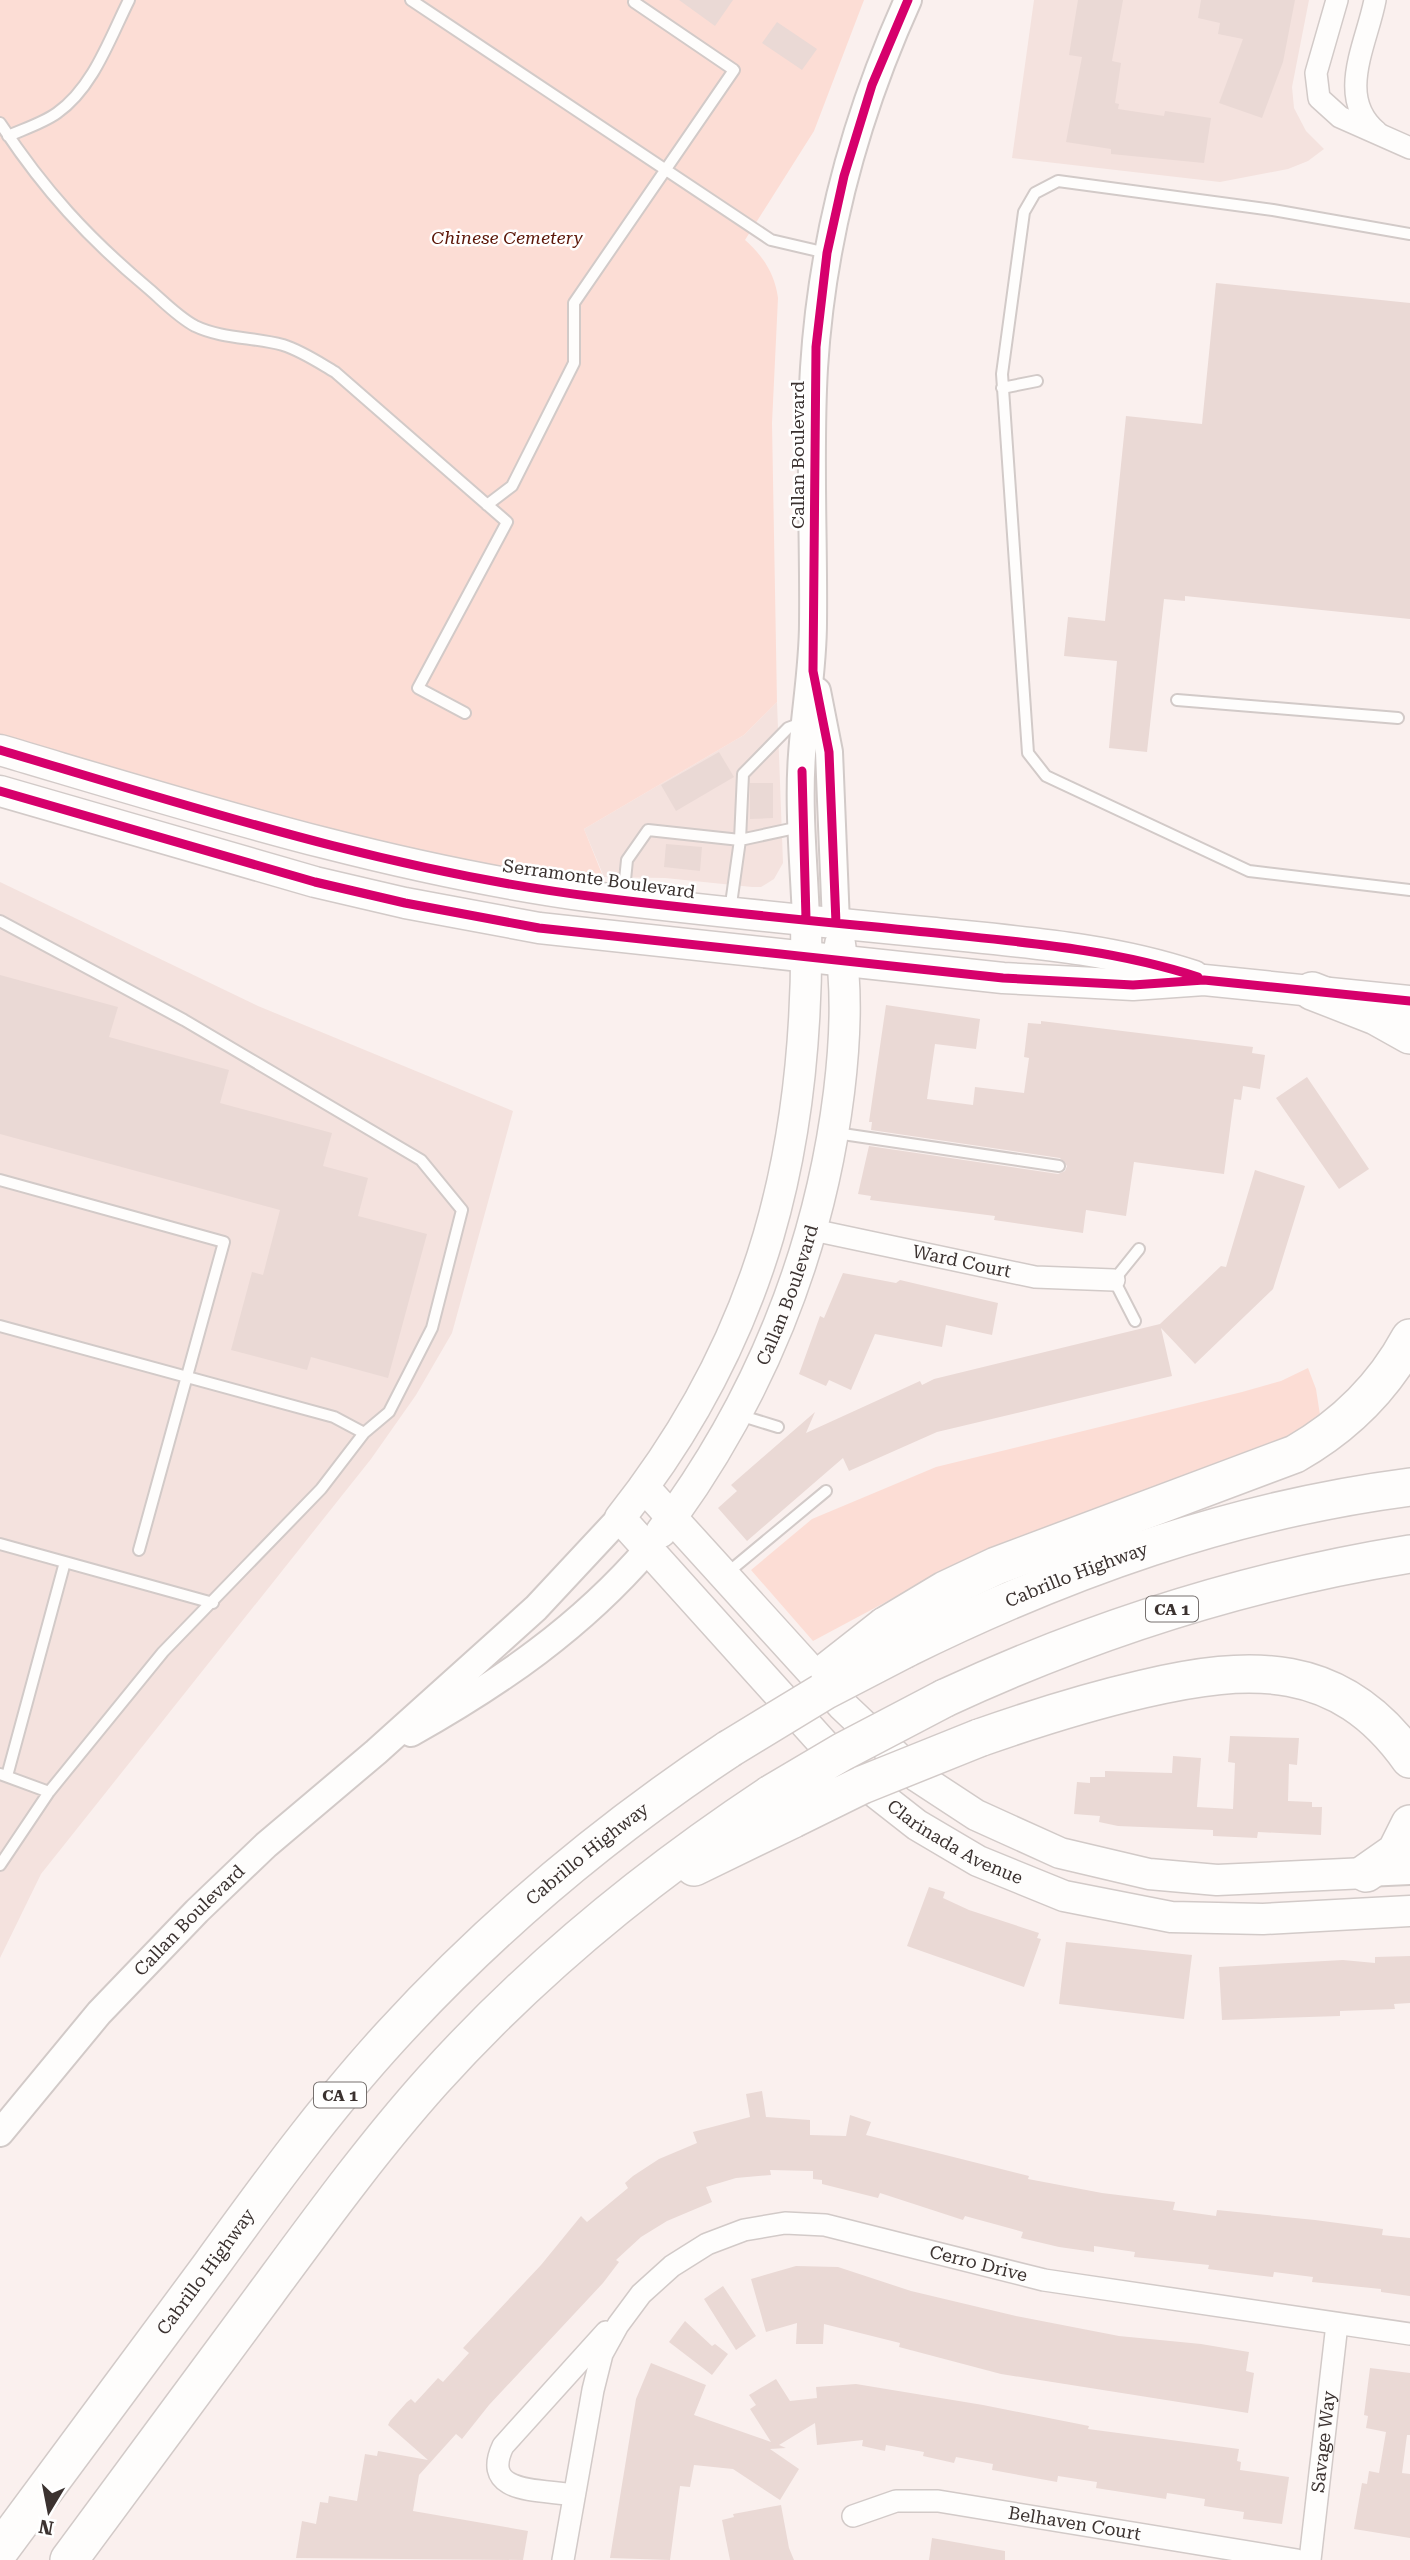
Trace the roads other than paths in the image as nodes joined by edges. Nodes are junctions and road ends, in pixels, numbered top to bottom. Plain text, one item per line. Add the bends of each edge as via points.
1 (129, 0) edge
2 (411, 0) edge
3 (908, 0) edge
4 (1337, 0) edge
5 (1375, 0) edge
6 (634, 1) edge
7 (0, 123) edge
8 (8, 136) junction
9 (1400, 144) edge
10 (664, 170) junction
11 (1410, 233) edge
12 (827, 253) junction
13 (1037, 381) dead end
14 (1002, 388) junction
15 (487, 505) junction
16 (813, 671) junction
17 (1177, 699) dead end
18 (465, 713) dead end
19 (1398, 718) dead end
20 (806, 721) junction
21 (0, 750) edge
22 (0, 791) edge
23 (803, 827) junction
24 (740, 841) junction
25 (1410, 890) edge
26 (623, 900) junction
27 (730, 911) junction
28 (806, 919) junction
29 (0, 921) edge
30 (836, 923) junction
31 (806, 959) junction
32 (843, 962) junction
33 (1204, 979) junction
34 (1312, 991) junction
35 (1410, 1001) edge
36 (1410, 1035) edge
37 (833, 1132) junction
38 (1059, 1166) dead end
39 (0, 1180) edge
40 (813, 1230) junction
41 (1139, 1249) dead end
42 (1114, 1280) junction
43 (1135, 1321) dead end
44 (0, 1326) edge
45 (1410, 1338) edge
46 (186, 1377) junction
47 (737, 1415) junction
48 (778, 1427) dead end
49 (364, 1433) junction
50 (644, 1487) junction
51 (1410, 1487) edge
52 (826, 1491) dead end
53 (620, 1518) junction
54 (672, 1518) junction
55 (0, 1544) edge
56 (648, 1549) junction
57 (139, 1550) dead end
58 (1410, 1554) edge
59 (65, 1562) junction
60 (724, 1575) junction
61 (214, 1603) junction
62 (895, 1638) junction
63 (1386, 1731) junction
64 (376, 1752) junction
65 (1410, 1759) edge
66 (4, 1775) edge
67 (1410, 1778) edge
68 (49, 1792) junction
69 (782, 1807) junction
70 (1410, 1824) edge
71 (0, 1865) edge
72 (1410, 1871) edge
73 (1366, 1873) junction
74 (1410, 1910) edge
75 (23, 2106) junction
76 (0, 2133) edge
77 (0, 2148) edge
78 (641, 2294) junction
79 (1337, 2324) junction
80 (1410, 2334) edge
81 (125, 2484) junction
82 (574, 2495) junction
83 (853, 2516) dead end
84 (13, 2524) edge
85 (0, 2550) edge
86 (69, 2560) edge
87 (82, 2560) edge
88 (563, 2560) edge
89 (1297, 2560) edge
90 (1310, 2560) edge

1 - 8 lane via 76,95 57,113
2 - 10 lane
3 - 12 street, Callan Boulevard via 858,128
4 - 9 street via 1315,73 1316,90 1332,111
5 - 9 street via 1355,93 1367,122
6 - 10 lane via 734,69
7 - 8 lane
8 - 15 lane via 63,211 107,254 195,326 303,352 335,372
10 - 12 lane via 771,240
10 - 15 lane via 573,303 574,363 512,486
11 - 14 lane via 1058,181 1035,193 1024,212
12 - 16 street, Callan Boulevard via 813,394
13 - 14 lane
14 - 25 lane via 1028,752 1046,776 1249,871
15 - 18 lane via 507,522 418,688
16 - 20 street, Callan Boulevard
16 - 30 street, Callan Boulevard via 828,752
17 - 19 lane
20 - 23 street, Callan Boulevard
20 - 24 lane via 788,728 743,774
21 - 26 main road, Serramonte Boulevard via 369,855
22 - 31 main road, Serramonte Boulevard via 270,870 405,903 562,932
23 - 24 lane
23 - 28 street, Callan Boulevard
24 - 26 lane via 648,830 627,860
24 - 27 lane
26 - 27 main road, Serramonte Boulevard
27 - 28 main road, Serramonte Boulevard
28 - 30 main road, Serramonte Boulevard
28 - 31 main road, Callan Boulevard
29 - 49 lane via 184,1020 421,1160 462,1210 432,1328 389,1412
30 - 32 main road, Callan Boulevard
30 - 33 main road, Serramonte Boulevard via 1136,959
31 - 32 main road, Serramonte Boulevard
31 - 50 main road, Callan Boulevard via 799,1100 767,1241 713,1373
32 - 33 main road, Serramonte Boulevard via 1041,981 1133,985
32 - 37 main road, Callan Boulevard via 845,1025
33 - 34 main road, Serramonte Boulevard
34 - 35 main road, Serramonte Boulevard
34 - 36 highway via 1383,1019
37 - 38 lane
37 - 40 main road, Callan Boulevard
39 - 46 lane via 223,1242
40 - 42 street, Ward Court via 1035,1277
40 - 47 main road, Callan Boulevard via 778,1330
41 - 42 lane
42 - 43 lane
44 - 46 lane
45 - 62 highway via 1392,1369 1363,1402 1330,1432 1295,1454 996,1566 945,1590
46 - 49 lane via 334,1417
46 - 57 lane
47 - 48 lane
47 - 54 main road, Callan Boulevard
49 - 61 lane via 321,1489
50 - 53 main road, Callan Boulevard
50 - 54 main road, Clarinada Avenue
51 - 62 highway, Cabrillo Highway / CA 1 via 1292,1508 1137,1550
52 - 60 lane
53 - 56 main road, Clarinada Avenue
53 - 64 street, Callan Boulevard via 545,1599
54 - 56 main road, Callan Boulevard
54 - 60 main road, Clarinada Avenue
55 - 59 lane
56 - 64 street, Callan Boulevard via 590,1609 508,1676
56 - 74 main road, Clarinada Avenue via 848,1771 908,1819 978,1861 1064,1896 1171,1917 1241,1919
58 - 69 highway, CA 1, bridge via 1269,1582 1055,1650 852,1746
59 - 61 lane
59 - 66 lane
60 - 73 main road, Clarinada Avenue via 842,1705 918,1777 1017,1836 1104,1865 1171,1877
61 - 68 lane via 163,1651
62 - 84 highway, Cabrillo Highway / CA 1, bridge via 826,1690 729,1749 628,1819 480,1945 391,2036 289,2159
63 - 65 highway
63 - 67 highway
63 - 69 highway, bridge via 1352,1701 1321,1685 1281,1674 1203,1676 1121,1694 979,1738 862,1785
64 - 75 street, Callan Boulevard via 258,1853 164,1944
66 - 68 lane
68 - 71 lane
69 - 81 highway, CA 1 via 629,1896 527,1984 410,2106 347,2184
70 - 73 highway via 1396,1852
72 - 73 street, Clarinada Avenue
75 - 76 street, Callan Boulevard
75 - 77 street, Callan Boulevard
78 - 79 street, Cerro Drive via 672,2266 707,2244 744,2230 785,2223 863,2232 1044,2280
78 - 82 street, Cerro Drive via 602,2354
78 - 82 street, Cerro Drive via 503,2446 495,2462 497,2475 506,2484
79 - 80 street, Cerro Drive
79 - 90 street, Savage Way
81 - 86 highway, CA 1
81 - 87 highway
82 - 88 street, Cerro Drive
83 - 89 street, Belhaven Court via 896,2501 938,2501
84 - 85 highway, Cabrillo Highway / CA 1

